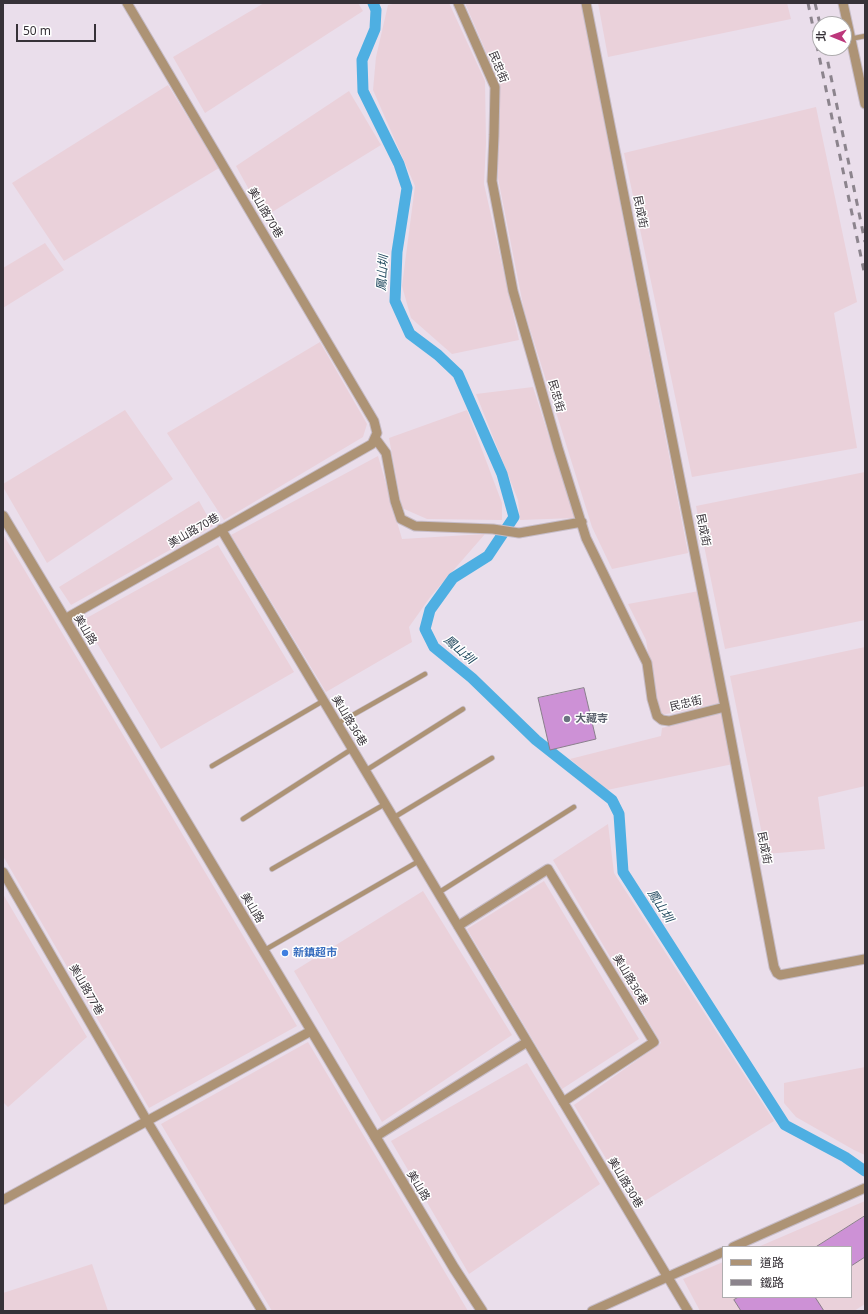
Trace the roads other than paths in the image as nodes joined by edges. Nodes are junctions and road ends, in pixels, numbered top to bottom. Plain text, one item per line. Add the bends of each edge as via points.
1 (127, 3) edge
2 (458, 3) edge
3 (586, 3) edge
4 (842, 3) edge
5 (845, 16) edge
6 (865, 36) edge
7 (852, 39) edge
8 (852, 48) edge
9 (865, 104) edge
10 (375, 438) junction
11 (3, 516) edge
12 (582, 522) junction
13 (221, 529) junction
14 (65, 619) junction
15 (425, 674) dead end
16 (323, 701) junction
17 (725, 707) junction
18 (463, 709) dead end
19 (337, 724) junction
20 (352, 749) junction
21 (492, 758) dead end
22 (212, 766) dead end
23 (365, 771) junction
24 (385, 804) junction
25 (574, 807) dead end
26 (393, 818) junction
27 (243, 819) dead end
28 (419, 861) junction
29 (272, 869) dead end
30 (3, 872) edge
31 (438, 893) junction
32 (458, 926) junction
33 (263, 951) junction
34 (865, 959) edge
35 (311, 1031) junction
36 (527, 1042) junction
37 (563, 1102) junction
38 (147, 1121) junction
39 (375, 1137) junction
40 (865, 1188) edge
41 (3, 1200) edge
42 (735, 1246) edge
43 (722, 1252) edge
44 (667, 1276) junction
45 (262, 1311) edge
46 (482, 1311) edge
47 (592, 1311) edge
48 (688, 1311) edge

1 - 10 street, 美山路70巷 via 374,421 377,433
2 - 12 street, 民忠街 via 494,87 492,181 513,291
3 - 17 street, 民成街
4 - 5 street
6 - 7 lane
8 - 9 street
10 - 12 street, 美山路70巷 via 386,453 401,519 416,526 493,529 520,533
10 - 13 street, 美山路70巷 via 372,444
11 - 14 street, 美山路
12 - 17 street, 民忠街 via 586,538 647,663 657,716 669,721
13 - 14 street, 美山路70巷
13 - 16 street, 美山路36巷
14 - 33 street, 美山路
15 - 19 lane
16 - 19 street, 美山路36巷
16 - 22 lane
17 - 34 street, 民成街 via 777,973 780,975
18 - 23 lane
19 - 20 street, 美山路36巷
20 - 23 street, 美山路36巷
20 - 27 lane
21 - 26 lane
23 - 24 street, 美山路36巷
24 - 26 street, 美山路36巷
24 - 29 lane
25 - 31 lane
26 - 28 street, 美山路36巷
28 - 31 street, 美山路36巷
28 - 33 lane
30 - 38 street, 美山路77巷
31 - 32 street, 美山路36巷
32 - 36 street, 美山路36巷
32 - 37 street, 美山路36巷 via 548,869 654,1042
33 - 35 street, 美山路
35 - 38 street
35 - 39 street, 美山路
36 - 37 street, 美山路36巷
36 - 39 street
37 - 44 street, 美山路30巷
38 - 41 street
38 - 45 street, 美山路77巷
39 - 46 street, 美山路
40 - 42 street
43 - 44 street
44 - 47 street
44 - 48 street, 美山路30巷

